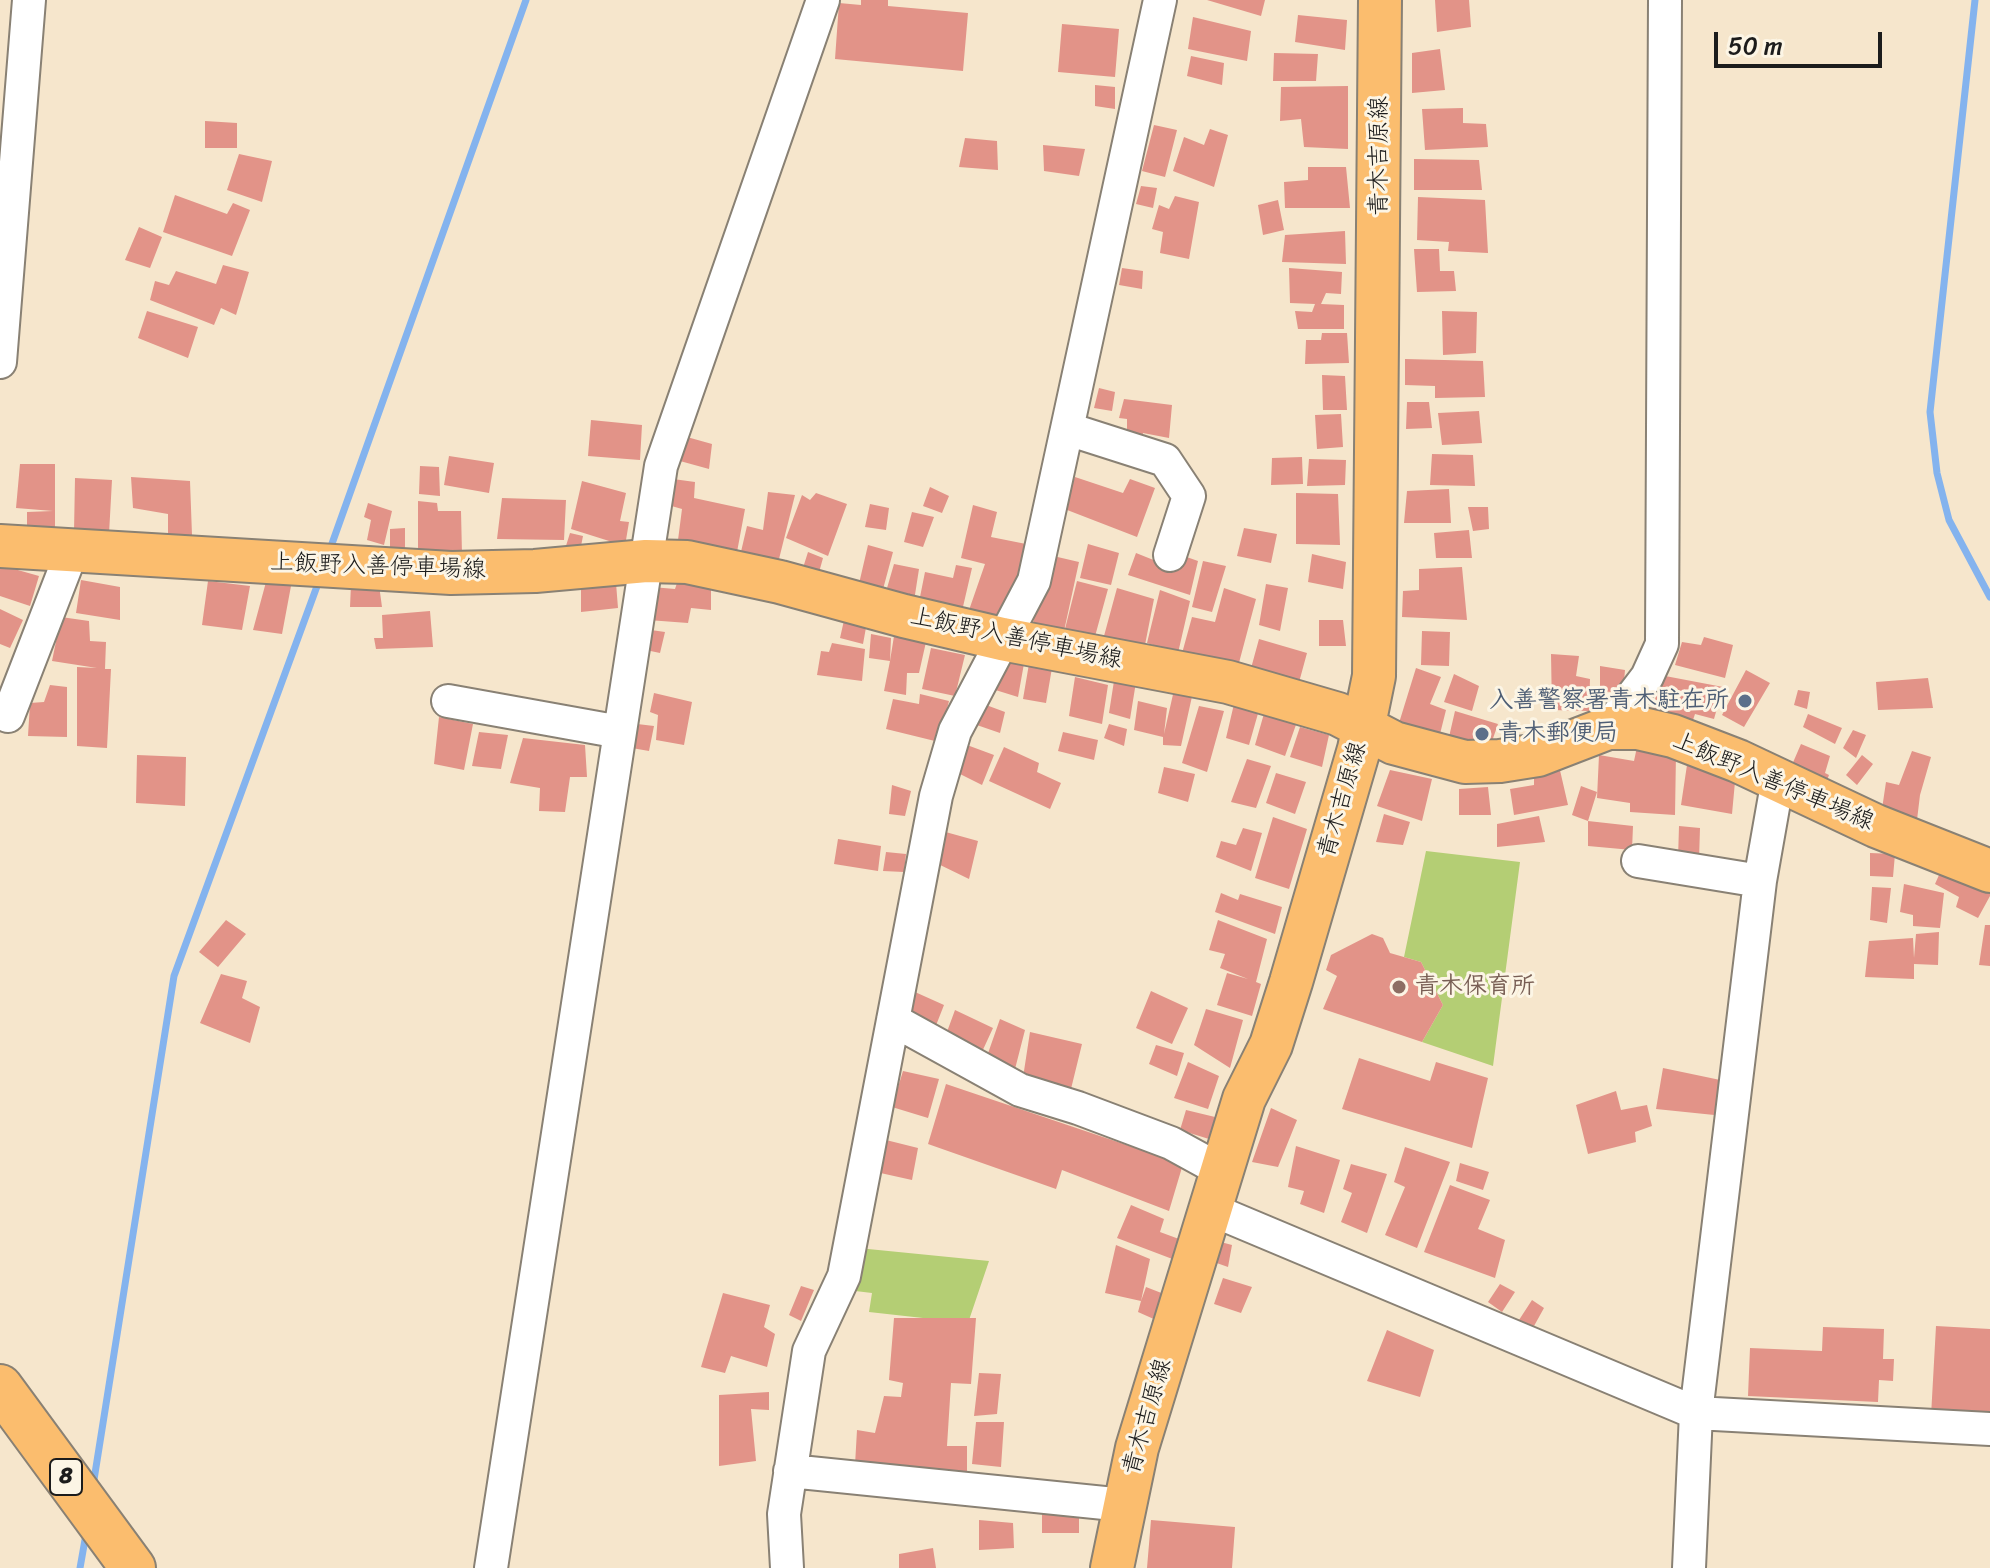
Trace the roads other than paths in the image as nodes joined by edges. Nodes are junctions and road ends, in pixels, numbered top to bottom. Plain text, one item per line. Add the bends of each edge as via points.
1 (29, 0) edge
2 (823, 0) edge
3 (1160, 0) edge
4 (1380, 0) edge
5 (1665, 0) edge
6 (0, 362) edge
7 (1068, 429) junction
8 (0, 546) edge
9 (72, 551) junction
10 (1170, 555) dead end
11 (646, 561) junction
12 (1002, 639) junction
13 (448, 701) dead end
14 (8, 716) dead end
15 (1363, 726) junction
16 (1608, 728) junction
17 (620, 732) junction
18 (1778, 779) junction
19 (1638, 861) dead end
20 (1990, 871) edge
21 (1760, 881) junction
22 (893, 1020) junction
23 (1216, 1190) junction
24 (0, 1387) edge
25 (1696, 1413) junction
26 (1990, 1429) edge
27 (790, 1471) junction
28 (1124, 1505) junction
29 (133, 1568) edge
30 (491, 1568) edge
31 (787, 1568) edge
32 (1112, 1568) edge
33 (1689, 1568) edge

1 - 6 street
2 - 11 street via 661,466
3 - 7 street
4 - 15 main road, 青木吉原線 via 1374,676
5 - 16 street via 1662,644 1647,677
7 - 10 street via 1165,460 1189,496
7 - 12 street via 1034,581
8 - 9 main road, 上飯野入善停車場線
9 - 11 main road, 上飯野入善停車場線 via 451,573
9 - 14 street
11 - 12 main road, 上飯野入善停車場線 via 730,571
11 - 17 street
12 - 15 main road, 上飯野入善停車場線 via 1228,682
12 - 22 street via 955,731 936,796
13 - 17 street
15 - 16 main road, 上飯野入善停車場線 via 1394,743 1465,762 1538,755
15 - 23 main road, 青木吉原線 via 1271,1045 1244,1099
16 - 18 main road, 上飯野入善停車場線 via 1673,736
17 - 30 street
18 - 20 main road, 上飯野入善停車場線 via 1876,826
18 - 21 street
19 - 21 street
21 - 25 street
22 - 23 street via 1020,1090 1171,1143
22 - 27 street via 844,1276 809,1351
23 - 25 street
23 - 28 main road, 青木吉原線
24 - 29 highway, 8
25 - 26 street
25 - 33 street
27 - 28 street
27 - 31 street via 784,1514
28 - 32 main road, 青木吉原線

